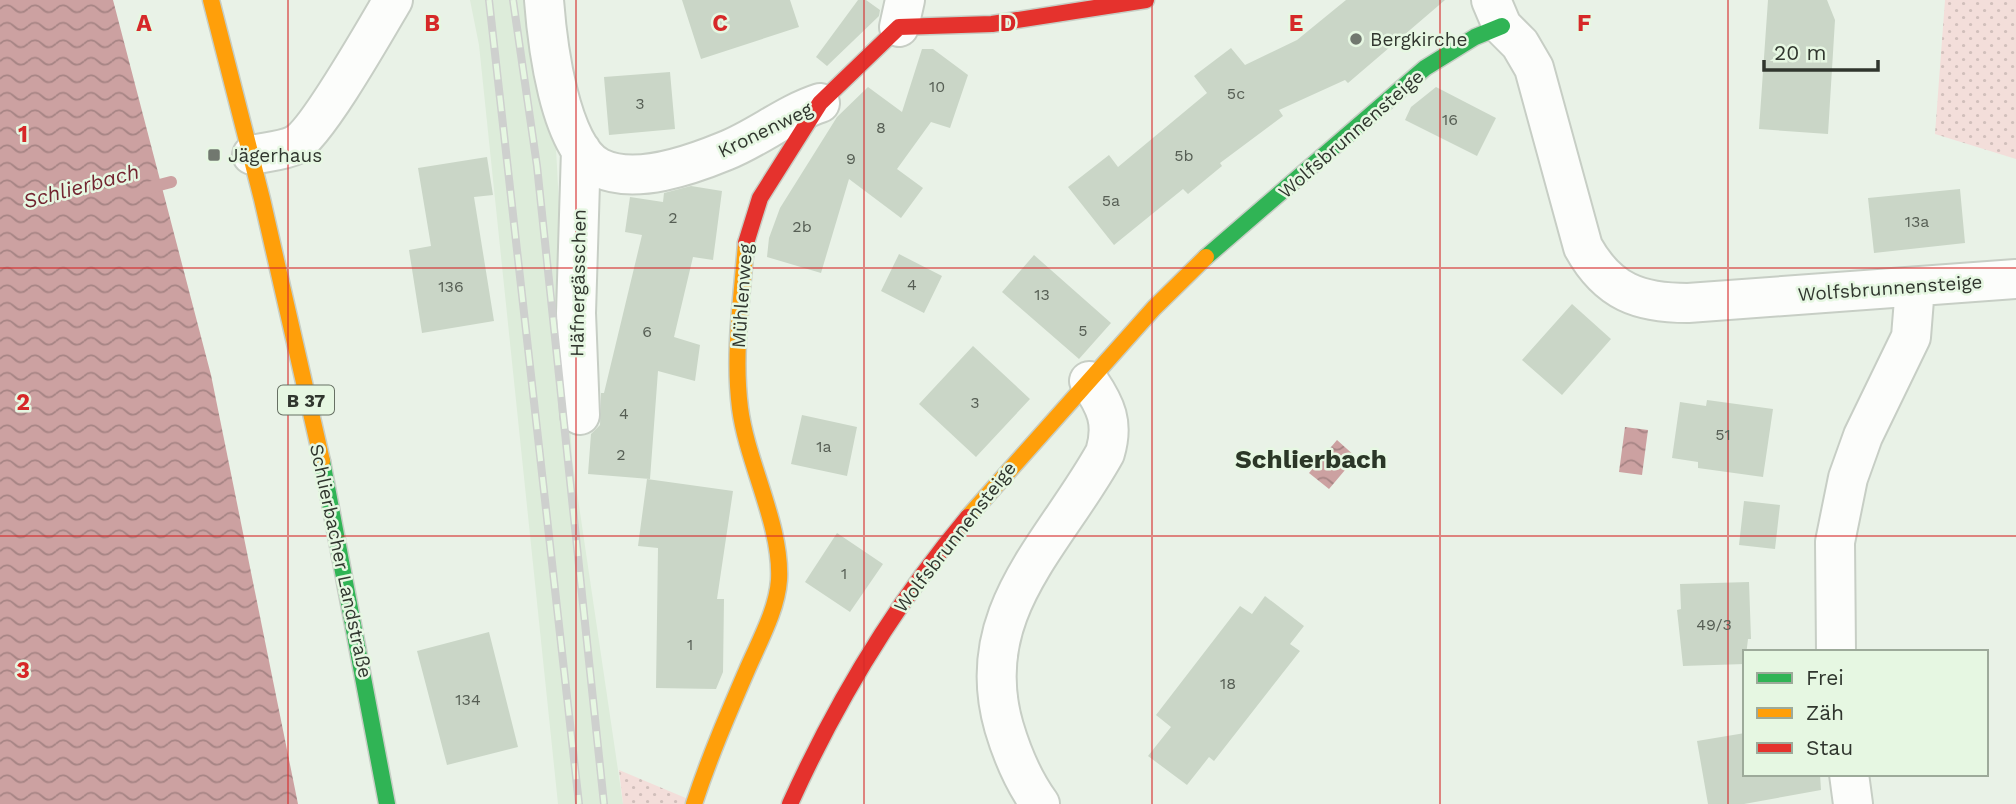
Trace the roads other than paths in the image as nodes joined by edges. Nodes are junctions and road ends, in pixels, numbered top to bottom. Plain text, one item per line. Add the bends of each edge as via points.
1 (211, 0) edge
2 (393, 0) edge
3 (544, 0) edge
4 (1146, 0) edge
5 (1497, 13) edge
6 (902, 14) edge
7 (814, 105) junction
8 (581, 150) junction
9 (252, 155) junction
10 (2016, 279) edge
11 (1915, 287) junction
12 (1089, 381) junction
13 (580, 415) dead end
14 (1836, 650) edge
15 (1849, 776) edge
16 (387, 804) edge
17 (694, 804) edge
18 (790, 804) edge
19 (1040, 804) edge
20 (1853, 804) edge

1 - 9 street, Schlierbacher Landstraße / B 37
2 - 9 street via 357,61 296,144
3 - 8 street, Kronenweg via 553,76
4 - 6 street, Mühlenweg via 931,29
5 - 11 street, Wolfsbrunnensteige via 1534,68 1583,247 1611,283 1632,296 1661,303
5 - 12 street, Wolfsbrunnensteige via 1366,119 1187,275
6 - 7 street, Mühlenweg
7 - 8 street, Kronenweg via 725,151 663,170 611,172 599,168
7 - 17 street, Mühlenweg via 760,198 747,233 737,353 743,428 774,536 779,580 767,625
8 - 13 street, Häfnergässchen via 576,313
9 - 16 street, Schlierbacher Landstraße / B 37 via 346,569
10 - 11 street, Wolfsbrunnensteige
11 - 14 street via 1911,337 1848,478 1835,542
12 - 18 street, Wolfsbrunnensteige via 971,512 884,629 820,739
12 - 19 street via 1105,405 1111,435 1105,453 1016,593 1001,630 995,671 1010,746
15 - 20 street

